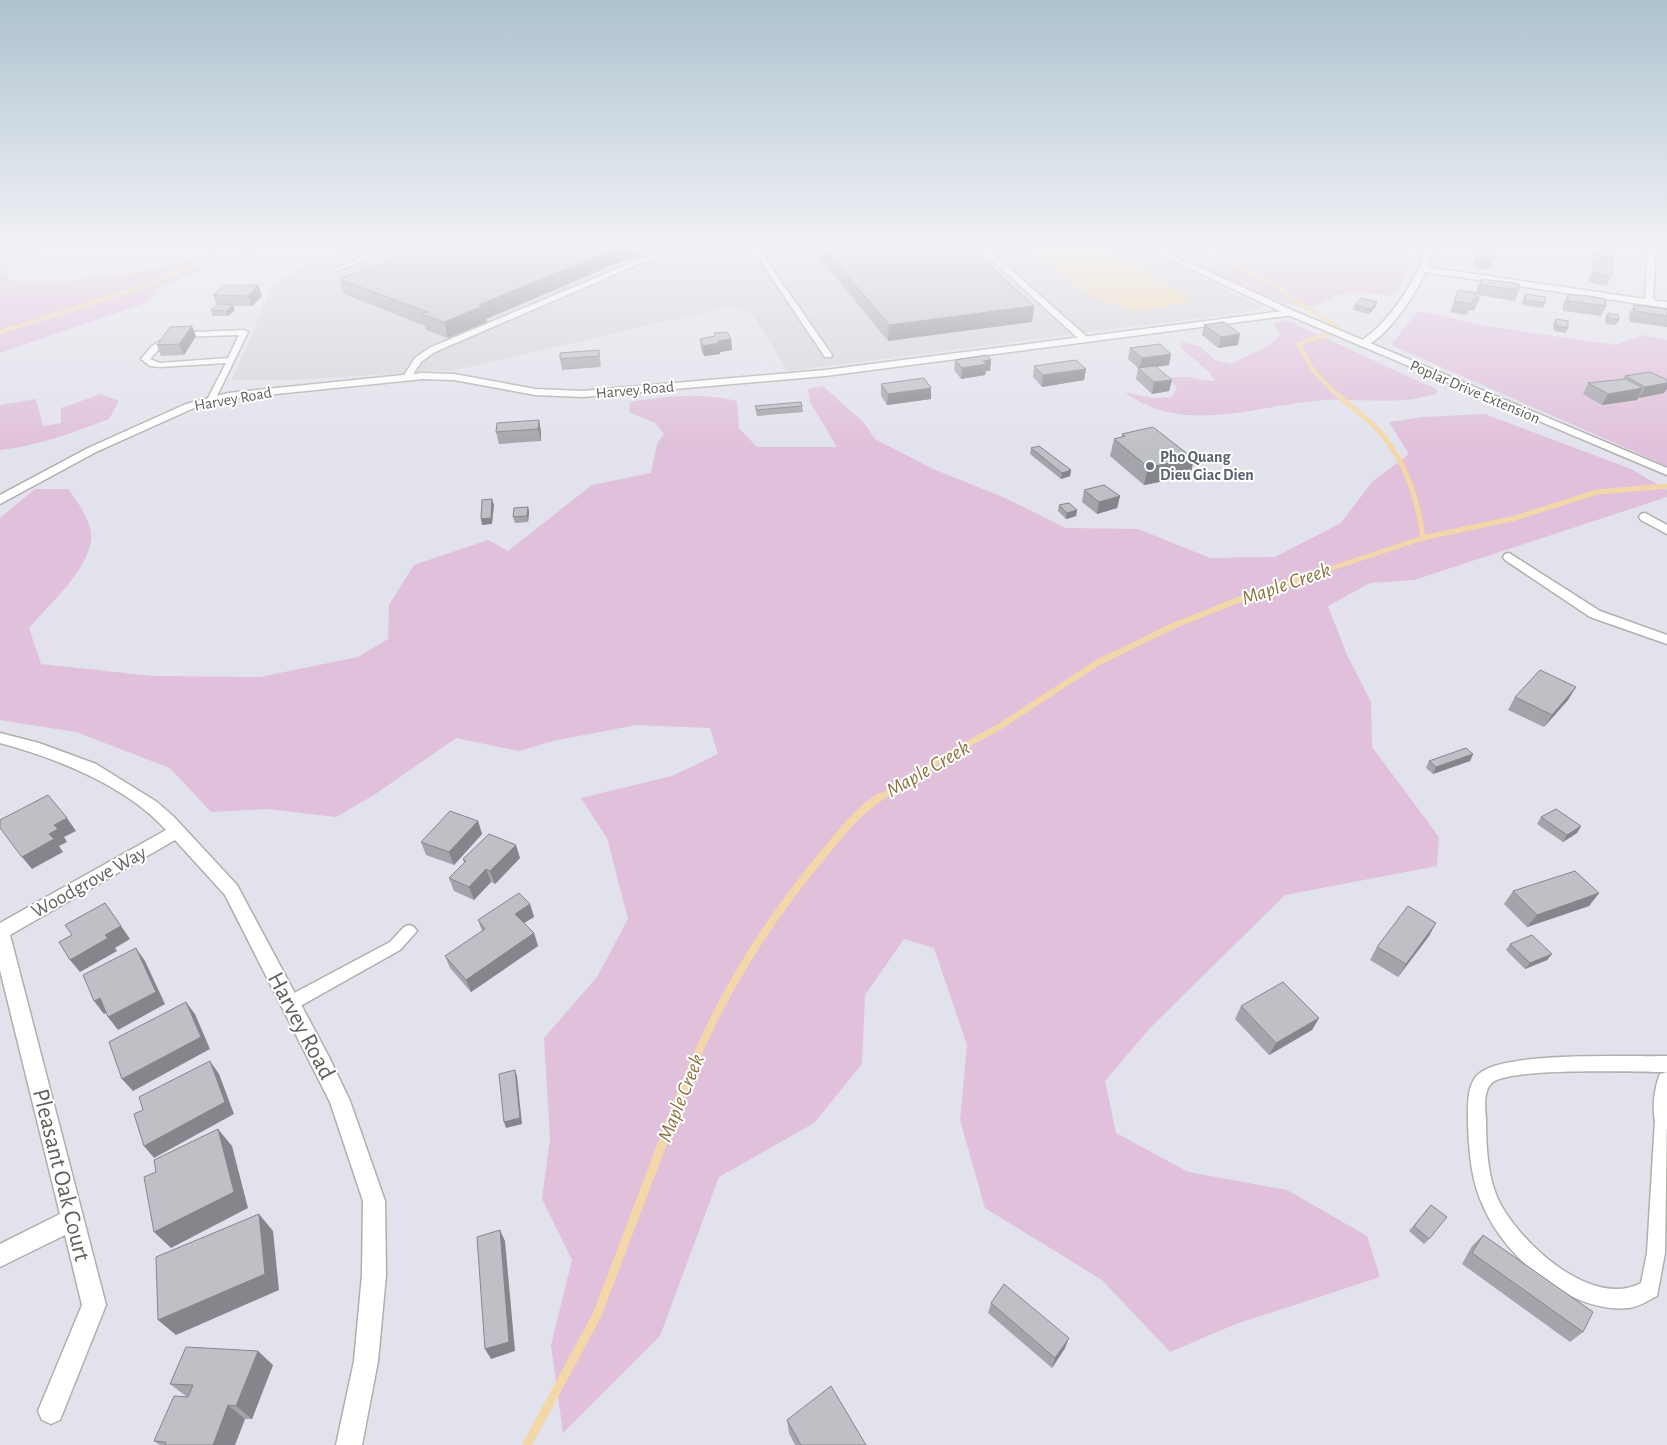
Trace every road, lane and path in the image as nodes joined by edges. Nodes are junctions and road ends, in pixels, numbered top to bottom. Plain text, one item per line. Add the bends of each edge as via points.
1 (516, 314) edge
2 (800, 314) edge
3 (1056, 314) edge
4 (1271, 314) edge
5 (1296, 314) edge
6 (1396, 314) edge
7 (1082, 338) junction
8 (1363, 344) junction
9 (828, 355) dead end
10 (231, 360) junction
11 (407, 377) junction
12 (211, 400) junction
13 (1667, 472) edge
14 (0, 500) edge
15 (1646, 517) dead end
16 (1667, 530) edge
17 (1509, 557) dead end
18 (1667, 640) edge
19 (0, 738) edge
20 (178, 832) junction
21 (409, 931) dead end
22 (0, 933) edge
23 (289, 1004) junction
24 (1667, 1064) edge
25 (1667, 1081) edge
26 (1666, 1123) edge
27 (73, 1219) junction
28 (0, 1256) edge
29 (51, 1411) dead end
30 (349, 1445) edge

1 - 11 lane via 432,350 418,360
2 - 9 lane
3 - 7 lane
4 - 7 street, Harvey Road
5 - 8 street, Poplar Drive Extension
6 - 8 street via 1380,333
7 - 11 street, Harvey Road via 833,372 583,394 535,392 454,377
8 - 13 street, Poplar Drive Extension
10 - 10 lane via 160,365 145,359 155,348 176,335 244,332
10 - 12 lane
11 - 12 street, Harvey Road
12 - 14 street, Harvey Road via 157,419
15 - 16 street
17 - 18 street via 1595,614
19 - 20 street, Harvey Road via 67,758 111,780 151,806
20 - 22 street, Woodgrove Way
20 - 23 street, Harvey Road via 231,890
21 - 23 lane via 395,946
22 - 27 street, Pleasant Oak Court
23 - 30 street, Harvey Road via 340,1101 374,1201 374,1275 368,1342
24 - 26 lane via 1559,1065 1500,1071 1485,1078 1478,1091 1478,1134 1490,1203 1506,1231 1523,1250 1565,1281 1602,1298 1631,1298 1650,1289 1656,1253
25 - 26 street
27 - 28 street
27 - 29 street, Pleasant Oak Court via 94,1305

